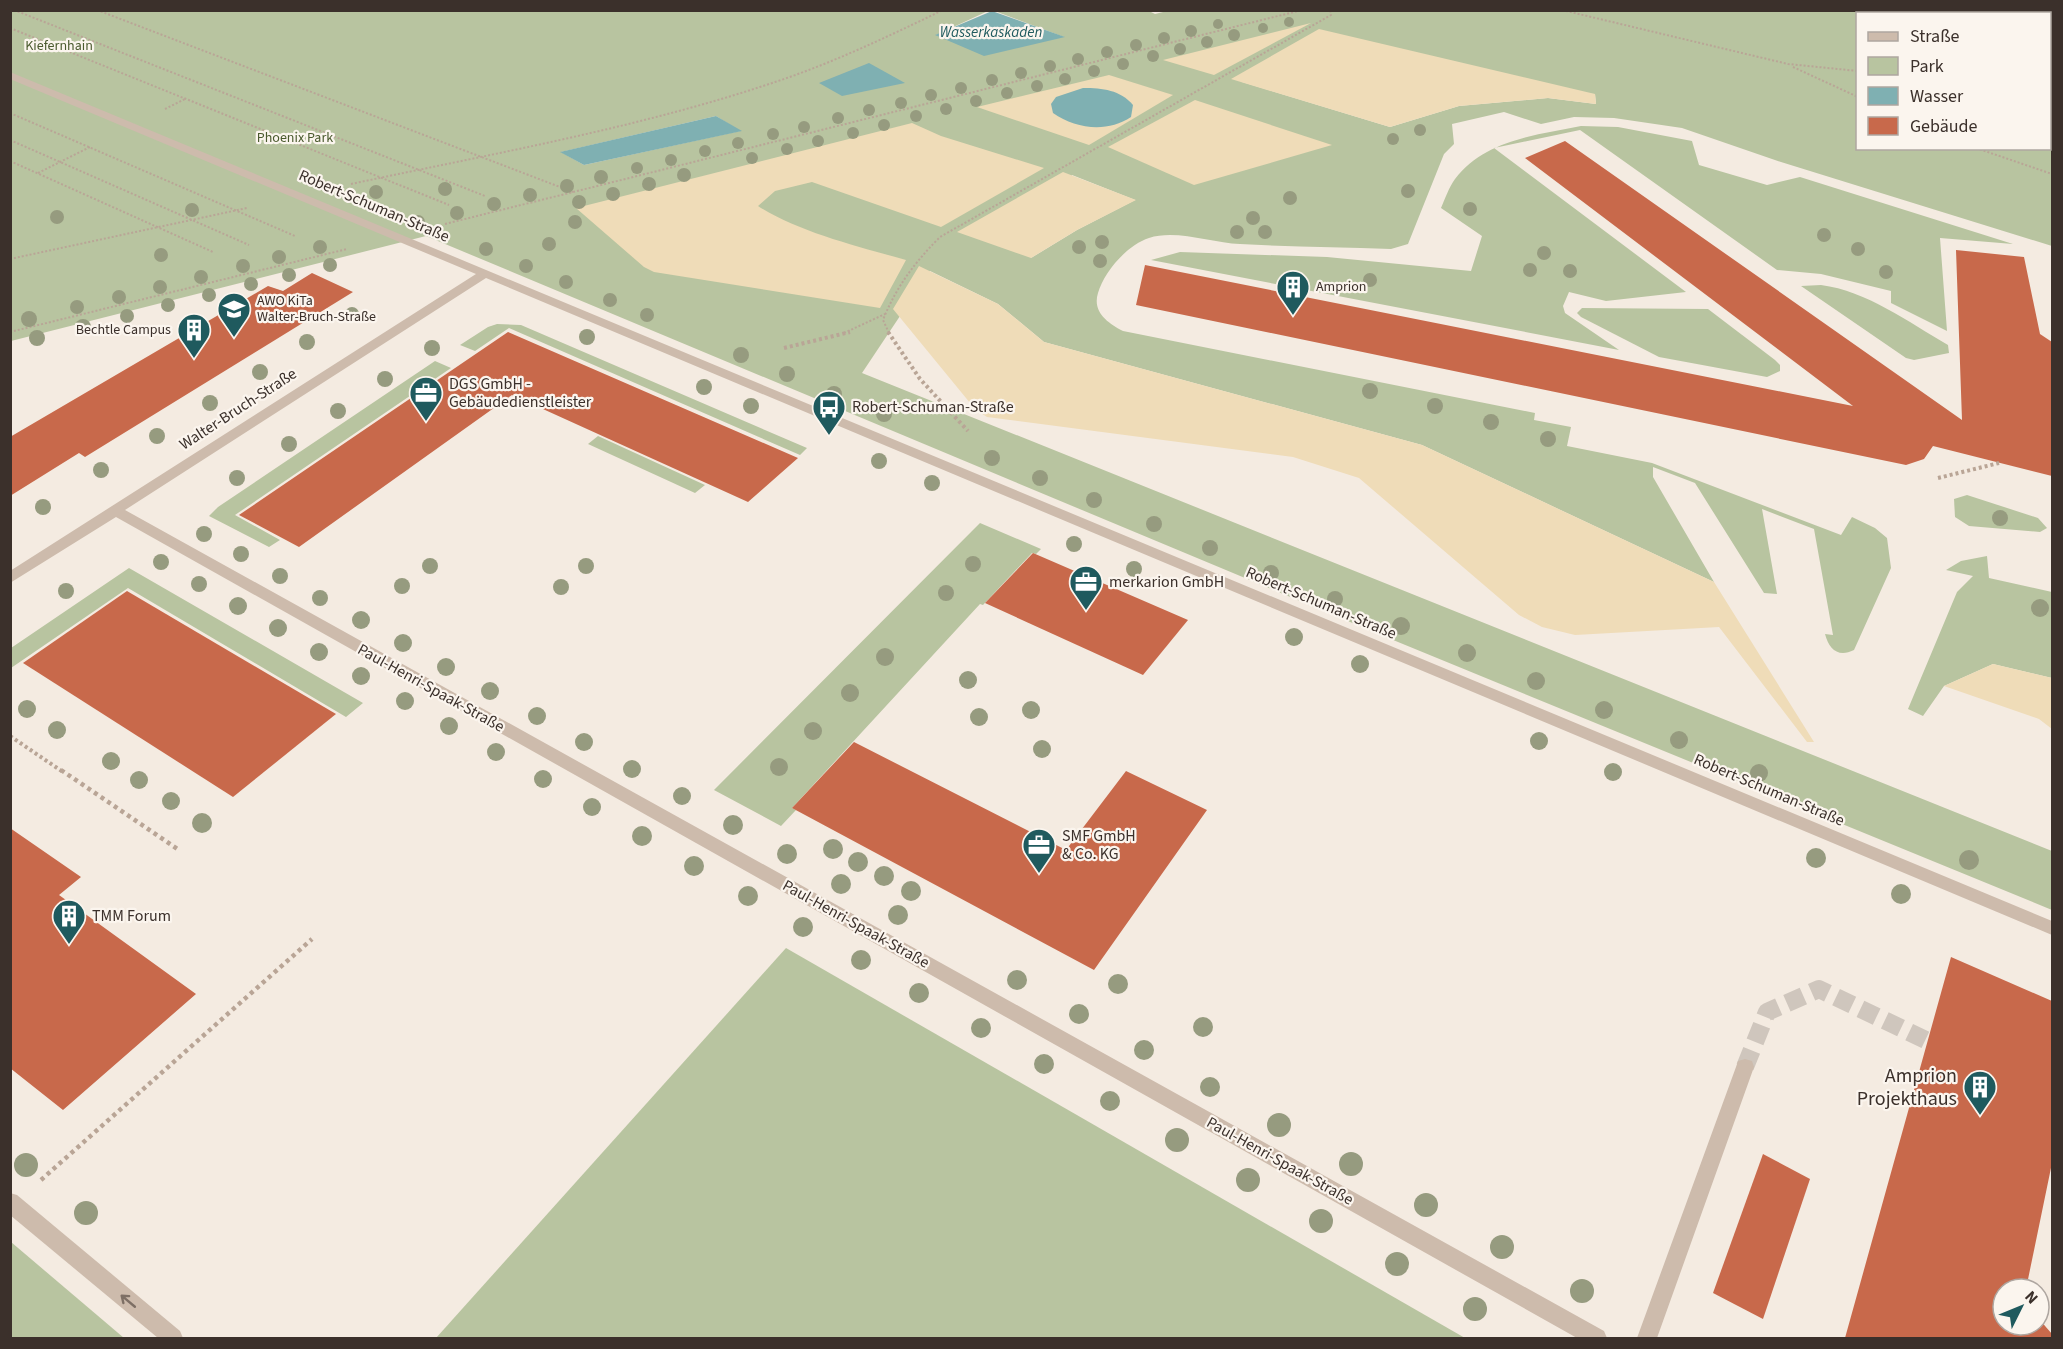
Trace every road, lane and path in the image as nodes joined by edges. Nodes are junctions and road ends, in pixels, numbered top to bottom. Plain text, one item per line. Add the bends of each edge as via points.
1 (14, 10) edge
2 (97, 10) edge
3 (943, 10) edge
4 (1302, 10) edge
5 (1330, 10) edge
6 (1562, 10) edge
7 (10, 28) edge
8 (1788, 64) junction
9 (1856, 71) edge
10 (10, 75) edge
11 (1856, 97) edge
12 (10, 113) edge
13 (10, 140) edge
14 (90, 147) junction
15 (1982, 150) edge
16 (478, 156) junction
17 (10, 161) edge
18 (61, 162) junction
19 (417, 169) junction
20 (37, 173) junction
21 (2052, 174) edge
22 (382, 178) junction
23 (573, 192) junction
24 (302, 195) junction
25 (485, 196) dead end
26 (449, 205) dead end
27 (234, 210) junction
28 (192, 220) junction
29 (157, 227) junction
30 (295, 236) dead end
31 (400, 236) junction
32 (249, 245) dead end
33 (213, 252) dead end
34 (10, 260) edge
35 (486, 273) junction
36 (885, 314) junction
37 (10, 332) edge
38 (784, 348) dead end
39 (968, 431) dead end
40 (2000, 463) dead end
41 (1938, 478) dead end
42 (114, 510) junction
43 (10, 578) edge
44 (10, 736) edge
45 (179, 850) dead end
46 (2052, 928) edge
47 (312, 939) dead end
48 (1745, 1067) tunnel mouth
49 (12, 1204) edge
50 (173, 1338) edge
51 (1597, 1338) edge
52 (1647, 1338) edge

1 - 19 path
2 - 16 path
3 - 16 path via 849,54 765,86 686,109
4 - 23 path
5 - 36 path via 1331,15 940,237 895,288
6 - 8 path
7 - 22 path
8 - 9 path
8 - 11 path
10 - 24 street, Robert-Schuman-Straße
12 - 14 path
13 - 18 path
14 - 18 path
14 - 27 path
15 - 21 path
16 - 19 path
16 - 23 path
17 - 20 path
18 - 20 path
18 - 28 path
19 - 22 path
19 - 25 path
20 - 29 path
22 - 26 path
23 - 31 path
24 - 27 path
24 - 31 street, Robert-Schuman-Straße
27 - 28 path
27 - 30 path
28 - 29 path
28 - 32 path
29 - 33 path
29 - 34 path
31 - 35 street, Robert-Schuman-Straße
31 - 37 path
35 - 42 street, Walter-Bruch-Straße
35 - 46 street, Robert-Schuman-Straße
36 - 38 path via 854,331
36 - 39 path via 883,320 892,344 925,387
40 - 41 path
42 - 43 street, Walter-Bruch-Straße
42 - 51 street, Paul-Henri-Spaak-Straße
44 - 45 path
47 - 49 path
48 - 52 street
50 -> 49 street

